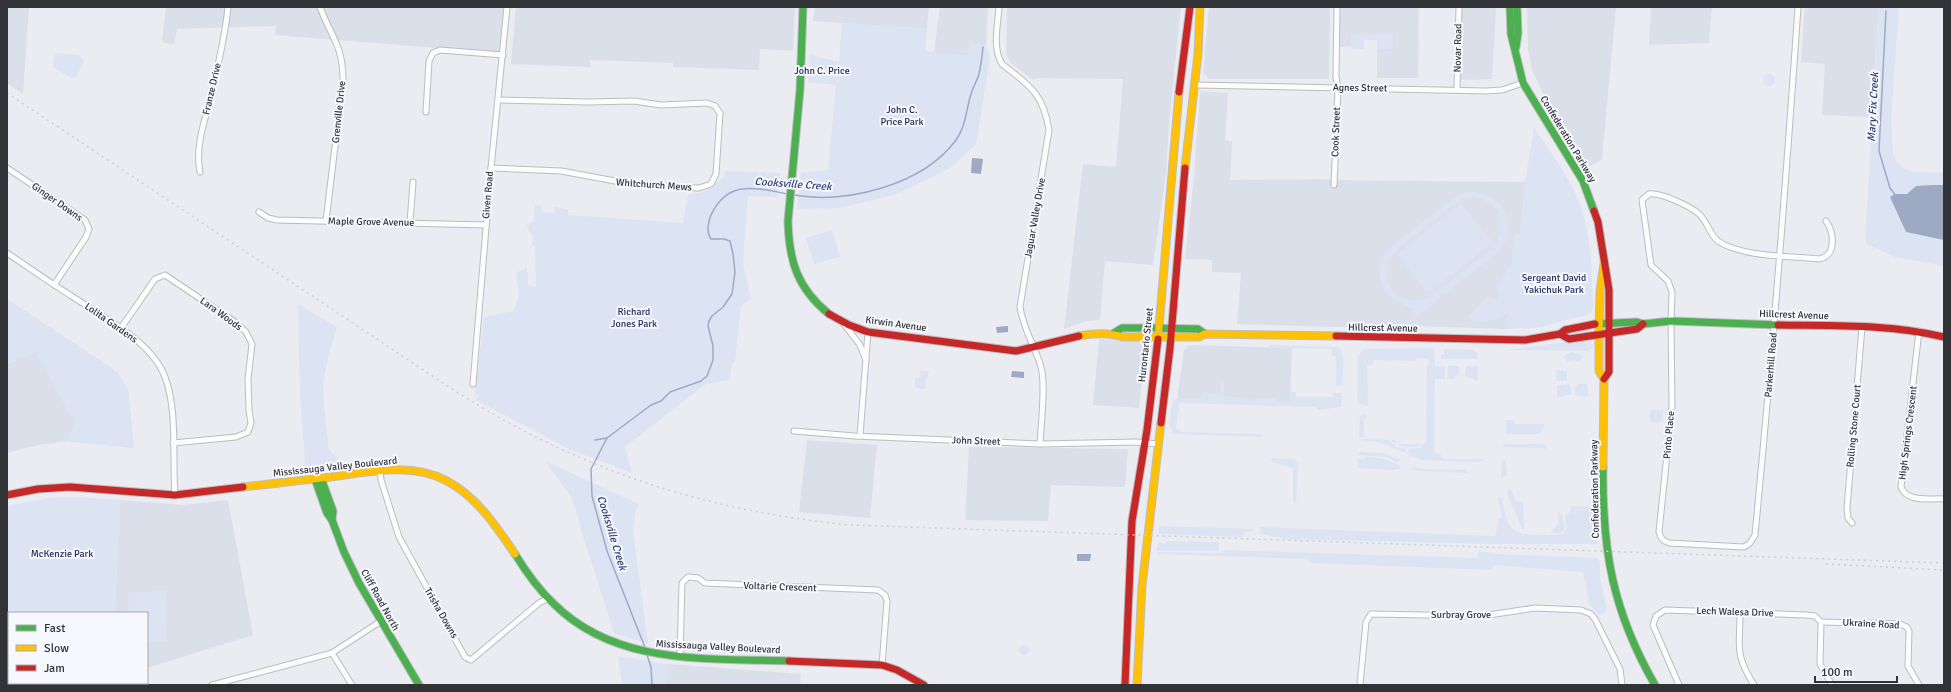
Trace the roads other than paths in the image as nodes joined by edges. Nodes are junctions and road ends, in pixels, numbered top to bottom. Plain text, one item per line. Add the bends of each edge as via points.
1 (228, 7) edge
2 (320, 7) edge
3 (507, 7) edge
4 (803, 7) edge
5 (999, 7) edge
6 (1190, 7) edge
7 (1200, 7) edge
8 (1337, 7) edge
9 (1459, 7) edge
10 (1510, 7) edge
11 (1517, 7) edge
12 (1798, 7) edge
13 (1516, 49) junction
14 (503, 55) junction
15 (1523, 83) junction
16 (1195, 86) junction
17 (1271, 86) junction
18 (1338, 88) junction
19 (1457, 89) junction
20 (1268, 92) dead end
21 (498, 100) junction
22 (426, 112) dead end
23 (7, 168) edge
24 (491, 168) junction
25 (200, 172) dead end
26 (413, 182) dead end
27 (1334, 186) dead end
28 (259, 212) dead end
29 (326, 221) junction
30 (1826, 221) dead end
31 (410, 223) junction
32 (486, 225) junction
33 (7, 253) edge
34 (1778, 255) junction
35 (1604, 264) junction
36 (54, 284) junction
37 (841, 321) junction
38 (1670, 321) junction
39 (1599, 324) junction
40 (1609, 324) junction
41 (1643, 324) junction
42 (1775, 324) junction
43 (1862, 327) junction
44 (121, 328) junction
45 (1158, 329) junction
46 (1171, 329) junction
47 (1919, 331) junction
48 (868, 332) junction
49 (1608, 332) junction
50 (1114, 333) junction
51 (1599, 333) junction
52 (1205, 334) junction
53 (1560, 334) junction
54 (1158, 337) junction
55 (1170, 337) junction
56 (1944, 337) edge
57 (1035, 349) junction
58 (867, 363) junction
59 (1604, 379) junction
60 (473, 384) dead end
61 (794, 431) dead end
62 (860, 436) junction
63 (173, 443) junction
64 (1145, 443) junction
65 (1040, 444) junction
66 (1158, 444) junction
67 (380, 471) junction
68 (318, 479) junction
69 (7, 495) edge
70 (175, 495) junction
71 (1944, 499) edge
72 (1852, 523) dead end
73 (1669, 543) joint
74 (547, 599) junction
75 (1740, 613) junction
76 (381, 622) junction
77 (1821, 622) junction
78 (332, 653) junction
79 (680, 657) junction
80 (882, 665) junction
81 (212, 685) edge
82 (352, 685) edge
83 (420, 685) edge
84 (924, 685) edge
85 (1125, 685) edge
86 (1137, 685) edge
87 (1360, 685) edge
88 (1622, 685) edge
89 (1655, 685) edge
90 (1679, 685) edge
91 (1754, 685) edge
92 (1832, 685) edge
93 (1919, 685) edge

1 - 25 street, Franze Drive via 202,133 198,164
2 - 29 street, Grenville Drive via 336,38 343,63
3 - 14 street, Given Road
4 - 37 street, Kirwin Avenue via 800,90 788,242 793,267 803,288 821,308
5 - 57 street, Jaguar Valley Drive via 999,59 1034,90 1044,106 1049,130 1020,307 1024,326
6 - 45 street, Hurontario Street via 1178,100
7 - 16 street
8 - 18 street, Cook Street
9 - 19 street, Novar Road
10 - 13 street, Confederation Parkway via 1511,34
11 - 13 street, Confederation Parkway
12 - 34 street, Parkerhill Road
13 - 15 street, Confederation Parkway
14 - 21 street, Given Road
14 - 22 street via 440,50 433,53 429,61
15 - 19 street, Agnes Street via 1502,90
15 - 35 street, Confederation Parkway via 1588,192 1598,222
16 - 17 street, Agnes Street
16 - 46 street
17 - 18 street, Agnes Street
17 - 20 street
18 - 19 street, Agnes Street
18 - 27 street, Cook Street
21 - 24 street, Given Road
21 - 24 street, Whitchurch Mews via 711,104 718,108 720,113 716,174 711,184 694,188 624,184 561,171
23 - 36 street, Ginger Downs via 85,220 89,229
24 - 32 street, Given Road
26 - 31 street
28 - 29 street, Maple Grove Avenue via 277,220
29 - 31 street, Maple Grove Avenue
30 - 34 street, Pinto Place via 1832,232 1832,246 1826,257 1819,259
31 - 32 street, Maple Grove Avenue
32 - 60 street, Given Road
33 - 36 street, Lolita Gardens
34 - 38 street, Pinto Place via 1740,252 1712,236 1700,214 1658,194 1645,196 1642,200 1649,257 1651,265 1671,286
34 - 42 street, Parkerhill Road
35 - 39 street, Confederation Parkway via 1599,290
35 - 40 street, Confederation Parkway
36 - 44 street, Lolita Gardens
37 - 48 street, Kirwin Avenue
37 - 58 street via 860,345
38 - 41 street, Hillcrest Avenue
38 - 42 street, Hillcrest Avenue
38 - 73 street, Pinto Place via 1672,400 1659,532 1660,537
39 - 40 street, Hillcrest Avenue
39 - 51 street, Confederation Parkway
39 - 53 street, Hillcrest Avenue via 1565,330
40 - 41 street, Hillcrest Avenue
40 - 49 street, Confederation Parkway
41 - 49 street, Hillcrest Avenue via 1637,329
42 - 43 street, Hillcrest Avenue
42 - 73 street, Parkerhill Road via 1755,535 1744,547
43 - 47 street, Hillcrest Avenue
43 - 72 street, Rolling Stone Court via 1847,508
44 - 63 street, Lolita Gardens via 145,347 158,362 165,377 170,396
44 - 63 street, Lara Woods via 155,279 165,275 235,322 246,332 252,344 248,379 252,423 248,432 236,437
45 - 46 street, Kirwin Avenue
45 - 50 street, Kirwin Avenue via 1122,328
45 - 54 street, Hurontario Street
46 - 52 street, Hillcrest Avenue via 1198,329
46 - 55 street
47 - 56 street, Hillcrest Avenue
47 - 71 street, High Springs Crescent via 1901,487 1905,494 1913,498
48 - 57 street, Kirwin Avenue via 1016,351
48 - 58 street
49 - 51 street, Hillcrest Avenue
49 - 59 street, Confederation Parkway via 1609,372
50 - 54 street, Kirwin Avenue via 1123,337
50 - 57 street, Kirwin Avenue via 1088,335
51 - 53 street, Hillcrest Avenue via 1569,339
51 - 59 street, Confederation Parkway via 1599,372
52 - 53 street, Hillcrest Avenue via 1525,340
52 - 55 street, Hillcrest Avenue via 1199,337
54 - 55 street, Hillcrest Avenue
54 - 64 street, Hurontario Street
55 - 66 street
57 - 65 street, Jaguar Valley Drive via 1042,369
58 - 62 street
59 - 89 street, Confederation Parkway via 1604,529 1610,566 1617,600 1630,637
61 - 62 street, John Street
62 - 65 street, John Street
63 - 70 street, Lolita Gardens
64 - 65 street, John Street
64 - 66 street, John Street
64 - 85 street, Hurontario Street via 1132,521
66 - 86 street via 1142,586
67 - 68 street, Mississauga Valley Boulevard
67 - 74 street, Mississauga Valley Boulevard via 427,473 449,481 464,491 488,514
67 - 74 street, Trisha Downs via 380,480 399,537 465,657 471,660 477,656 492,641
68 - 70 street, Mississauga Valley Boulevard
68 - 76 street, Cliff Road North via 327,513 352,570
69 - 70 street, Mississauga Valley Boulevard via 38,489 70,487
74 - 79 street, Mississauga Valley Boulevard via 590,632 637,651
75 - 77 street, Lech Walesa Drive via 1815,616
75 - 90 street, Lech Walesa Drive via 1665,610 1656,616 1654,630
75 - 91 street via 1739,656
76 - 78 street
76 - 83 street, Cliff Road North
77 - 92 street via 1820,664
77 - 93 street, Ukraine Road via 1900,624 1907,627 1908,666
78 - 81 street
78 - 82 street
79 - 80 street, Mississauga Valley Boulevard
79 - 80 street, Voltarie Crescent via 682,583 688,577 698,578 705,583 878,590 885,595 887,601
80 - 84 street, Mississauga Valley Boulevard via 908,675
87 - 88 street, Surbray Grove via 1366,622 1371,614 1482,616 1535,608 1581,610 1591,614 1620,670

